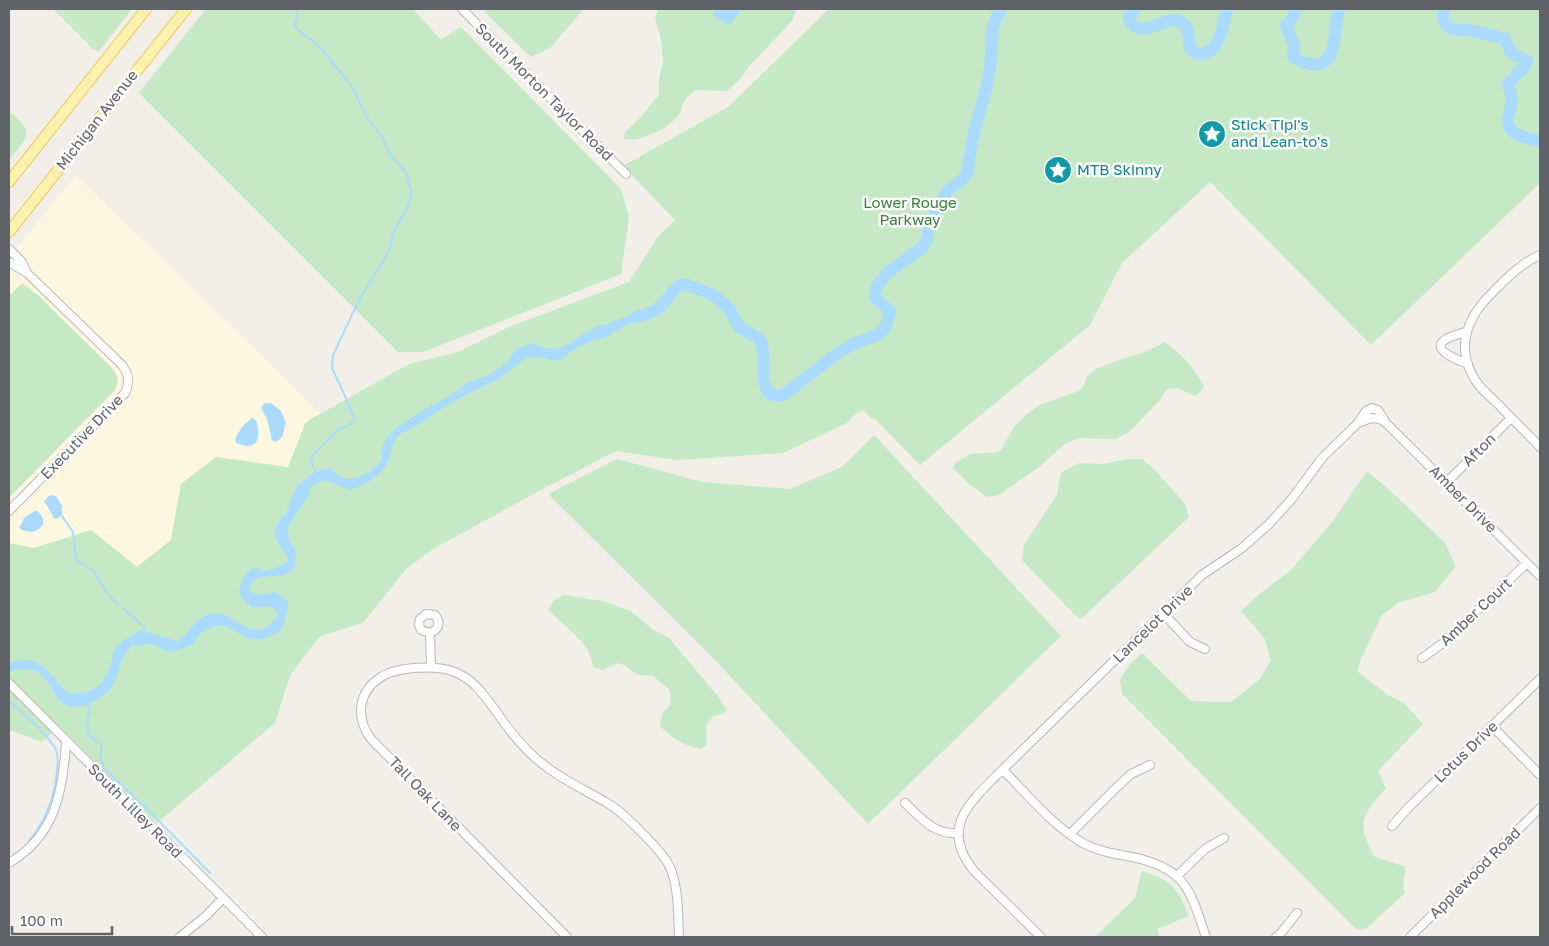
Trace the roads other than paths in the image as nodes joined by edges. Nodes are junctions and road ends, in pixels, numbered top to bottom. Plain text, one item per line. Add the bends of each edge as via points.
1 (146, 9) edge
2 (186, 9) edge
3 (462, 9) edge
4 (626, 174) dead end
5 (9, 182) edge
6 (9, 232) edge
7 (9, 249) edge
8 (1540, 255) edge
9 (9, 262) edge
10 (27, 273) junction
11 (1467, 331) junction
12 (1468, 364) junction
13 (1372, 408) joint
14 (1373, 418) joint
15 (1511, 418) junction
16 (1358, 423) junction
17 (1386, 423) junction
18 (1540, 446) edge
19 (1446, 483) junction
20 (9, 511) edge
21 (1528, 563) junction
22 (1540, 576) edge
23 (1163, 613) junction
24 (430, 633) dead end
25 (1205, 649) dead end
26 (1422, 658) dead end
27 (431, 667) junction
28 (1540, 680) edge
29 (11, 686) edge
30 (1492, 726) junction
31 (66, 742) junction
32 (1150, 765) dead end
33 (1003, 770) junction
34 (1540, 775) edge
35 (905, 803) dead end
36 (1540, 808) edge
37 (1392, 826) dead end
38 (959, 833) junction
39 (1070, 834) junction
40 (1224, 838) dead end
41 (9, 863) edge
42 (1177, 876) junction
43 (223, 898) junction
44 (1297, 913) dead end
45 (180, 937) edge
46 (262, 937) edge
47 (567, 937) edge
48 (680, 937) edge
49 (1040, 937) edge
50 (1206, 937) edge
51 (1276, 937) edge
52 (1410, 937) edge

1 - 5 main road, Michigan Avenue
2 - 6 main road, Michigan Avenue
3 - 4 street, South Morton Taylor Road
7 - 10 street, Executive Drive
8 - 11 street via 1526,262 1484,300
9 - 10 street, Executive Drive
10 - 20 street, Executive Drive via 122,365 129,380 125,393
11 - 12 street
11 - 12 street via 1449,337 1442,344 1442,349 1446,355
12 - 15 street via 1479,385
13 - 16 street, Lancelot Drive via 1366,410
13 - 17 street, Amber Drive via 1378,410
14 - 16 street, Lancelot Drive
14 - 17 street, Amber Drive
15 - 18 street
15 - 19 street, Afton
16 - 23 street, Lancelot Drive via 1322,458 1268,525 1242,548 1202,575
17 - 19 street, Amber Drive
19 - 21 street, Amber Drive
21 - 22 street, Amber Drive
21 - 26 street, Amber Court via 1443,643
23 - 25 street via 1190,642
23 - 33 street, Lancelot Drive
24 - 27 street
27 - 47 street, Tall Oak Lane via 390,673 370,686 360,707 366,732
27 - 48 street, Tall Oak Lane via 467,678 536,759 564,780 610,805 645,837 666,860 673,875
28 - 30 street, Lotus Drive
29 - 31 street, South Lilley Road
30 - 34 street
30 - 37 street, Lotus Drive
31 - 41 street via 60,788 52,816 38,840
31 - 43 street, South Lilley Road
32 - 39 street via 1131,774
33 - 38 street, Lancelot Drive via 968,805
33 - 39 street
35 - 38 street via 933,828 945,833
36 - 52 street, Applewood Road
38 - 49 street via 960,844 974,871
39 - 42 street via 1100,850 1156,863
40 - 42 street via 1204,849
42 - 50 street via 1193,898
43 - 45 street via 207,916
43 - 46 street, South Lilley Road
44 - 51 street

